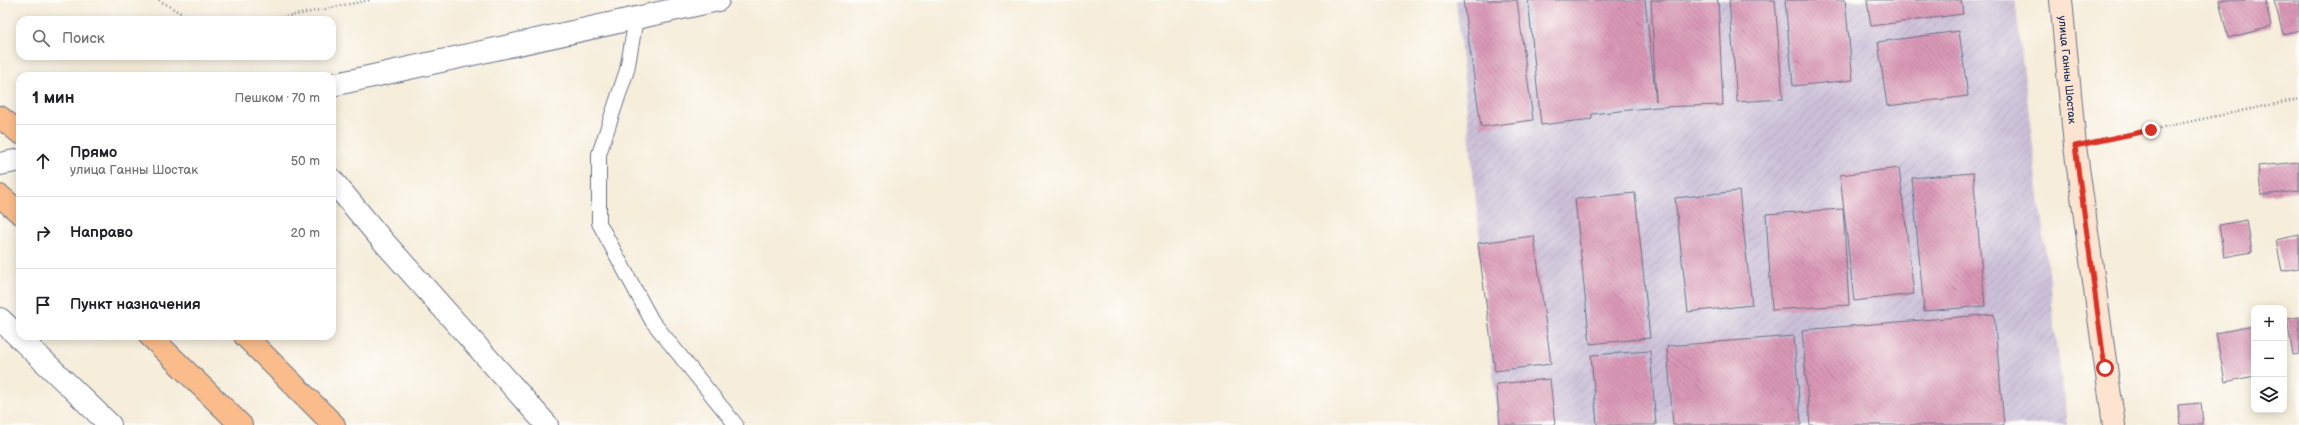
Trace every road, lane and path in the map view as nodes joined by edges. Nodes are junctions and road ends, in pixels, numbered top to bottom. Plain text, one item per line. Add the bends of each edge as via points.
1 (159, 0) edge
2 (370, 0) edge
3 (718, 0) edge
4 (2061, 0) edge
5 (185, 16) edge
6 (290, 16) edge
7 (636, 19) junction
8 (336, 84) edge
9 (2299, 99) edge
10 (0, 116) edge
11 (16, 130) edge
12 (2075, 146) junction
13 (16, 161) edge
14 (0, 164) edge
15 (336, 185) edge
16 (0, 196) edge
17 (16, 210) edge
18 (0, 320) edge
19 (16, 335) edge
20 (21, 340) edge
21 (154, 340) edge
22 (249, 340) edge
23 (110, 425) edge
24 (241, 425) edge
25 (334, 425) edge
26 (547, 425) edge
27 (736, 425) edge
28 (2114, 425) edge

1 - 5 path
2 - 6 path
3 - 7 street
4 - 12 main road, улица Ганны Шостак
7 - 8 street
7 - 27 lane via 627,70 600,154 599,223 652,322
9 - 12 path
10 - 11 main road
12 - 28 main road, улица Ганны Шостак
13 - 14 street
15 - 26 street via 376,234
16 - 17 main road
18 - 19 street
20 - 23 street
21 - 24 main road
22 - 25 main road

